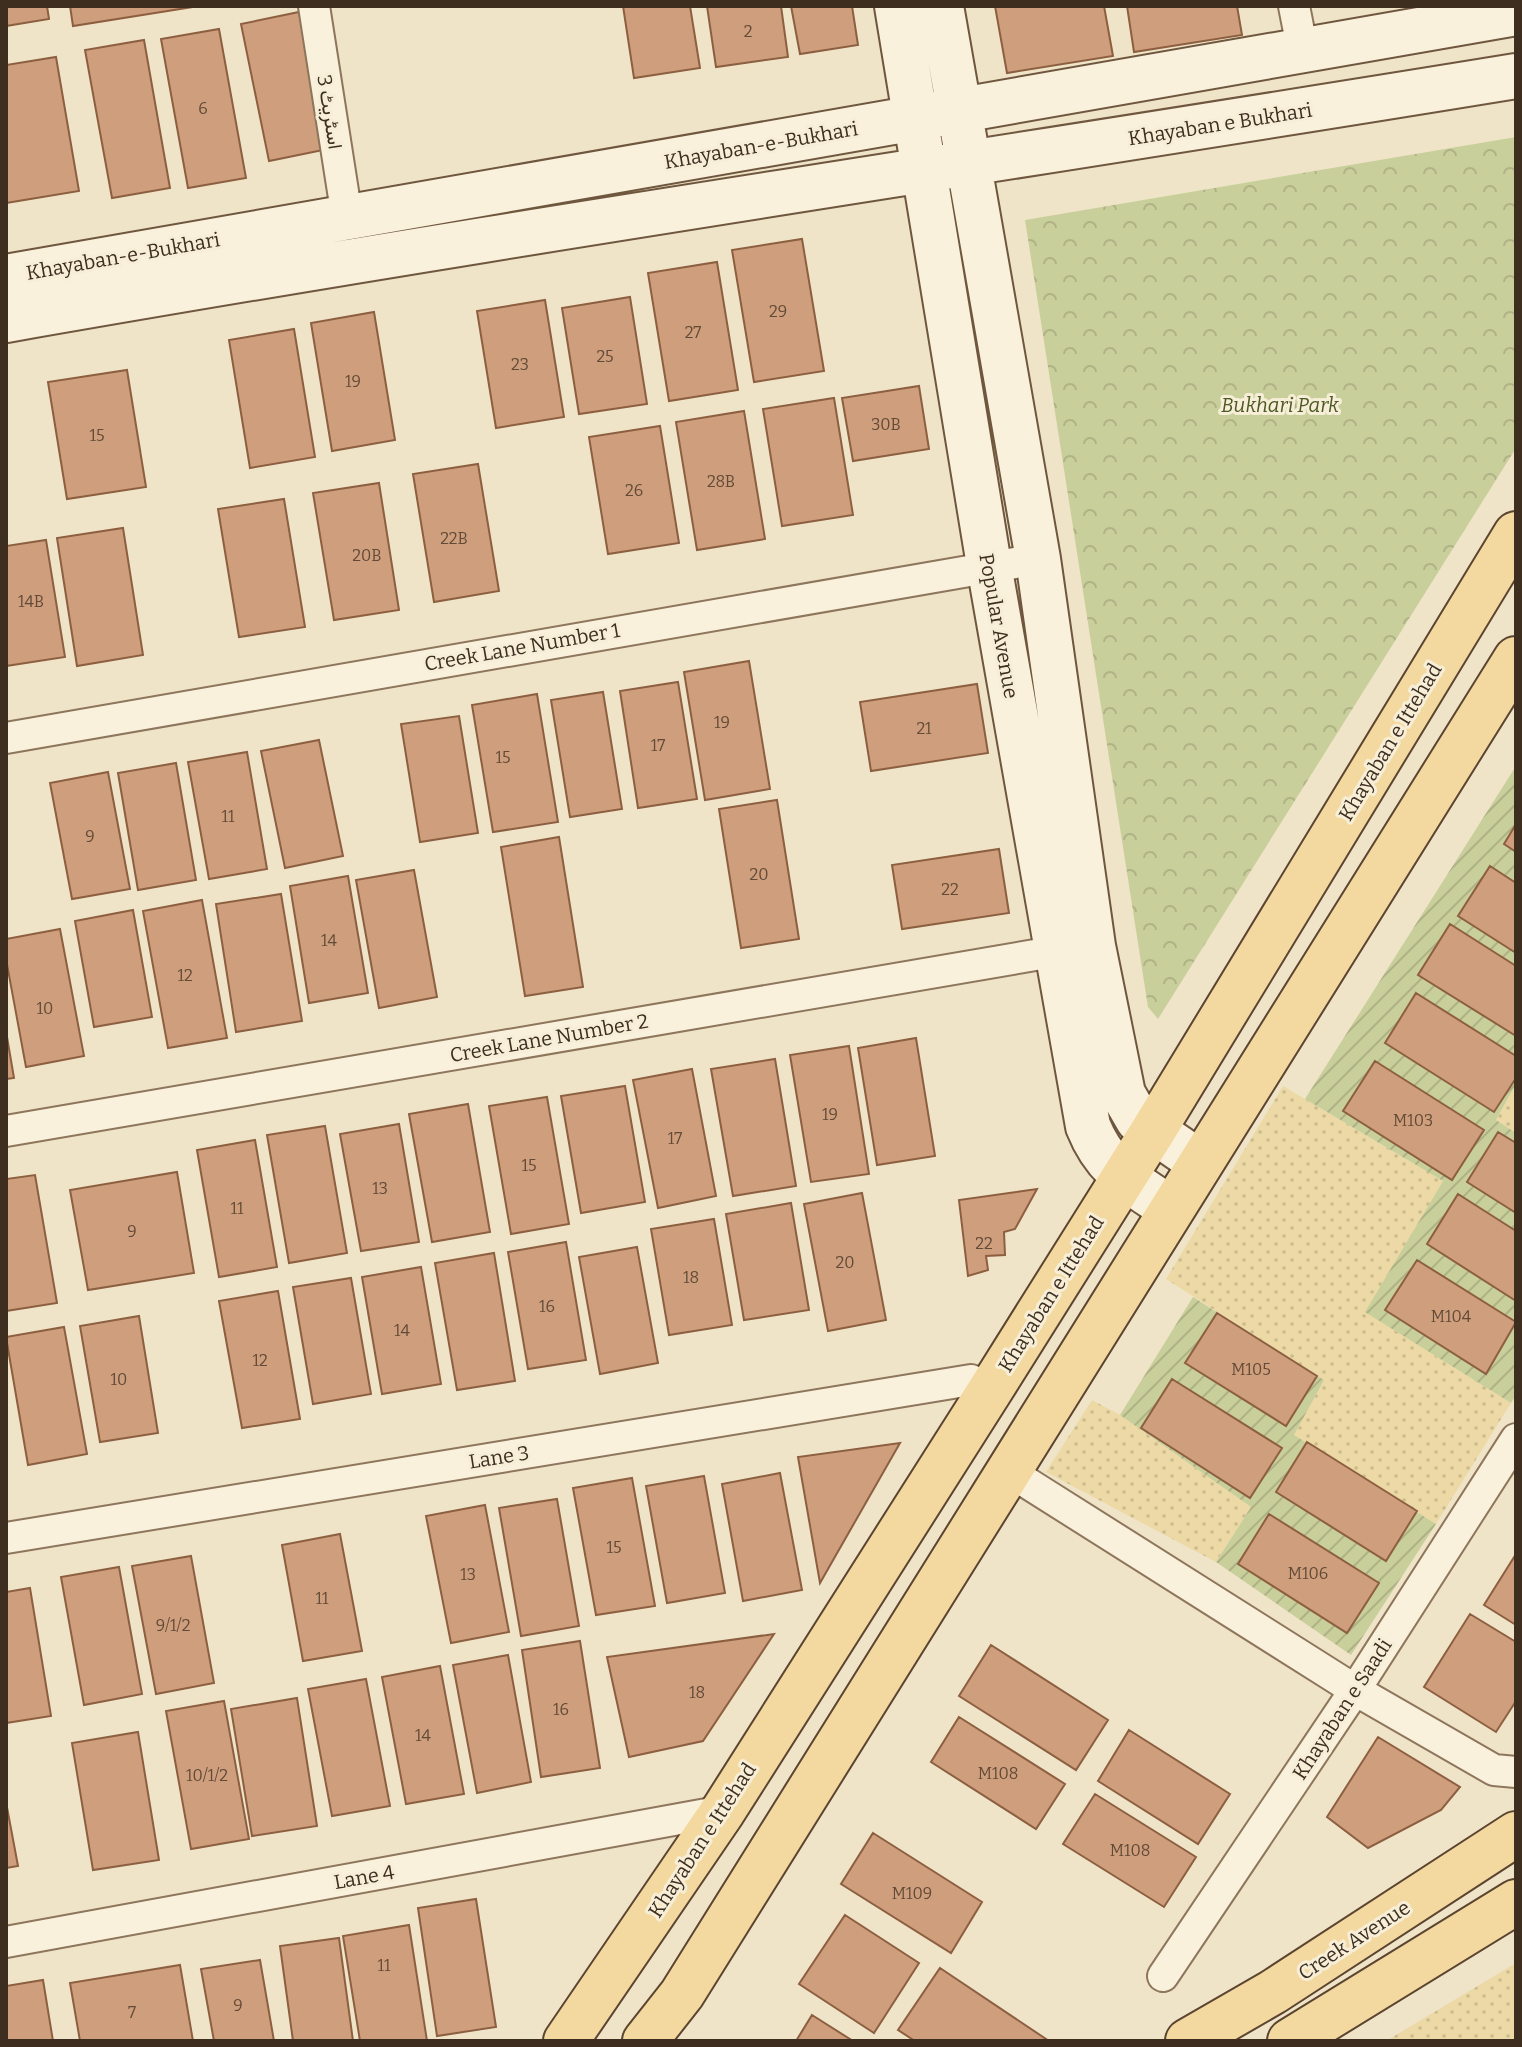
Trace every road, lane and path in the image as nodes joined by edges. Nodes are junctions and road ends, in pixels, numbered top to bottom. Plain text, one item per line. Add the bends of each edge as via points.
1 (314, 6) edge
2 (897, 6) edge
3 (941, 6) edge
4 (1294, 6) edge
5 (1516, 13) edge
6 (1303, 52) junction
7 (1516, 76) edge
8 (960, 111) junction
9 (917, 118) junction
10 (969, 164) junction
11 (924, 171) junction
12 (347, 217) junction
13 (6, 277) edge
14 (6, 320) edge
15 (1516, 534) edge
16 (1038, 559) junction
17 (989, 565) junction
18 (1516, 659) edge
19 (6, 738) edge
20 (1074, 949) junction
21 (6, 1131) edge
22 (1153, 1131) junction
23 (1199, 1162) junction
24 (1124, 1177) junction
25 (1171, 1209) junction
26 (991, 1389) junction
27 (1516, 1439) edge
28 (1010, 1472) junction
29 (6, 1538) edge
30 (1355, 1690) junction
31 (1516, 1772) edge
32 (723, 1811) junction
33 (1516, 1834) edge
34 (1516, 1902) edge
35 (6, 1942) edge
36 (1163, 1976) dead end
37 (682, 1994) junction
38 (566, 2041) edge
39 (645, 2041) edge
40 (666, 2041) edge
41 (1188, 2041) edge
42 (1290, 2041) edge

1 - 12 street, اسٹریٹ 3
2 - 9 street, Popular Avenue
3 - 8 street, Popular Avenue
4 - 6 street
5 - 6 street, Khayaban-e-Bukhari
6 - 8 street, Khayaban-e-Bukhari
7 - 10 street, Khayaban e Bukhari
8 - 9 street, Khayaban-e-Bukhari
8 - 10 street, Popular Avenue
9 - 11 street, Popular Avenue
9 - 12 street, Khayaban-e-Bukhari
10 - 11 street, Khayaban e Bukhari
10 - 16 street, Popular Avenue
11 - 14 street via 352,259
11 - 17 street, Popular Avenue
12 - 13 street, Khayaban-e-Bukhari
15 - 22 main road, Khayaban e Ittehad
16 - 17 street, Creek Lane Number 1
16 - 20 street, Popular Avenue
17 - 19 street, Creek Lane Number 1
17 - 20 street, Popular Avenue
18 - 23 main road
20 - 21 street, Creek Lane Number 2
20 - 22 street, Popular Avenue via 1123,1094 1138,1120
20 - 24 street, Popular Avenue via 1088,1126 1107,1163
22 - 23 street, Popular Avenue
22 - 24 main road, Khayaban e Ittehad
23 - 25 main road
24 - 25 street, Popular Avenue
24 - 26 main road, Khayaban e Ittehad
25 - 28 main road
26 - 29 street, Lane 3 via 971,1380
26 - 32 main road, Khayaban e Ittehad
27 - 30 street, Khayaban e Saadi
28 - 30 street
28 - 37 main road
30 - 31 street via 1494,1770
30 - 36 street, Khayaban e Saadi
32 - 35 street, Lane 4
32 - 38 main road, Khayaban e Ittehad
33 - 41 main road, Creek Avenue
34 - 42 main road
37 - 39 main road
37 - 40 main road

